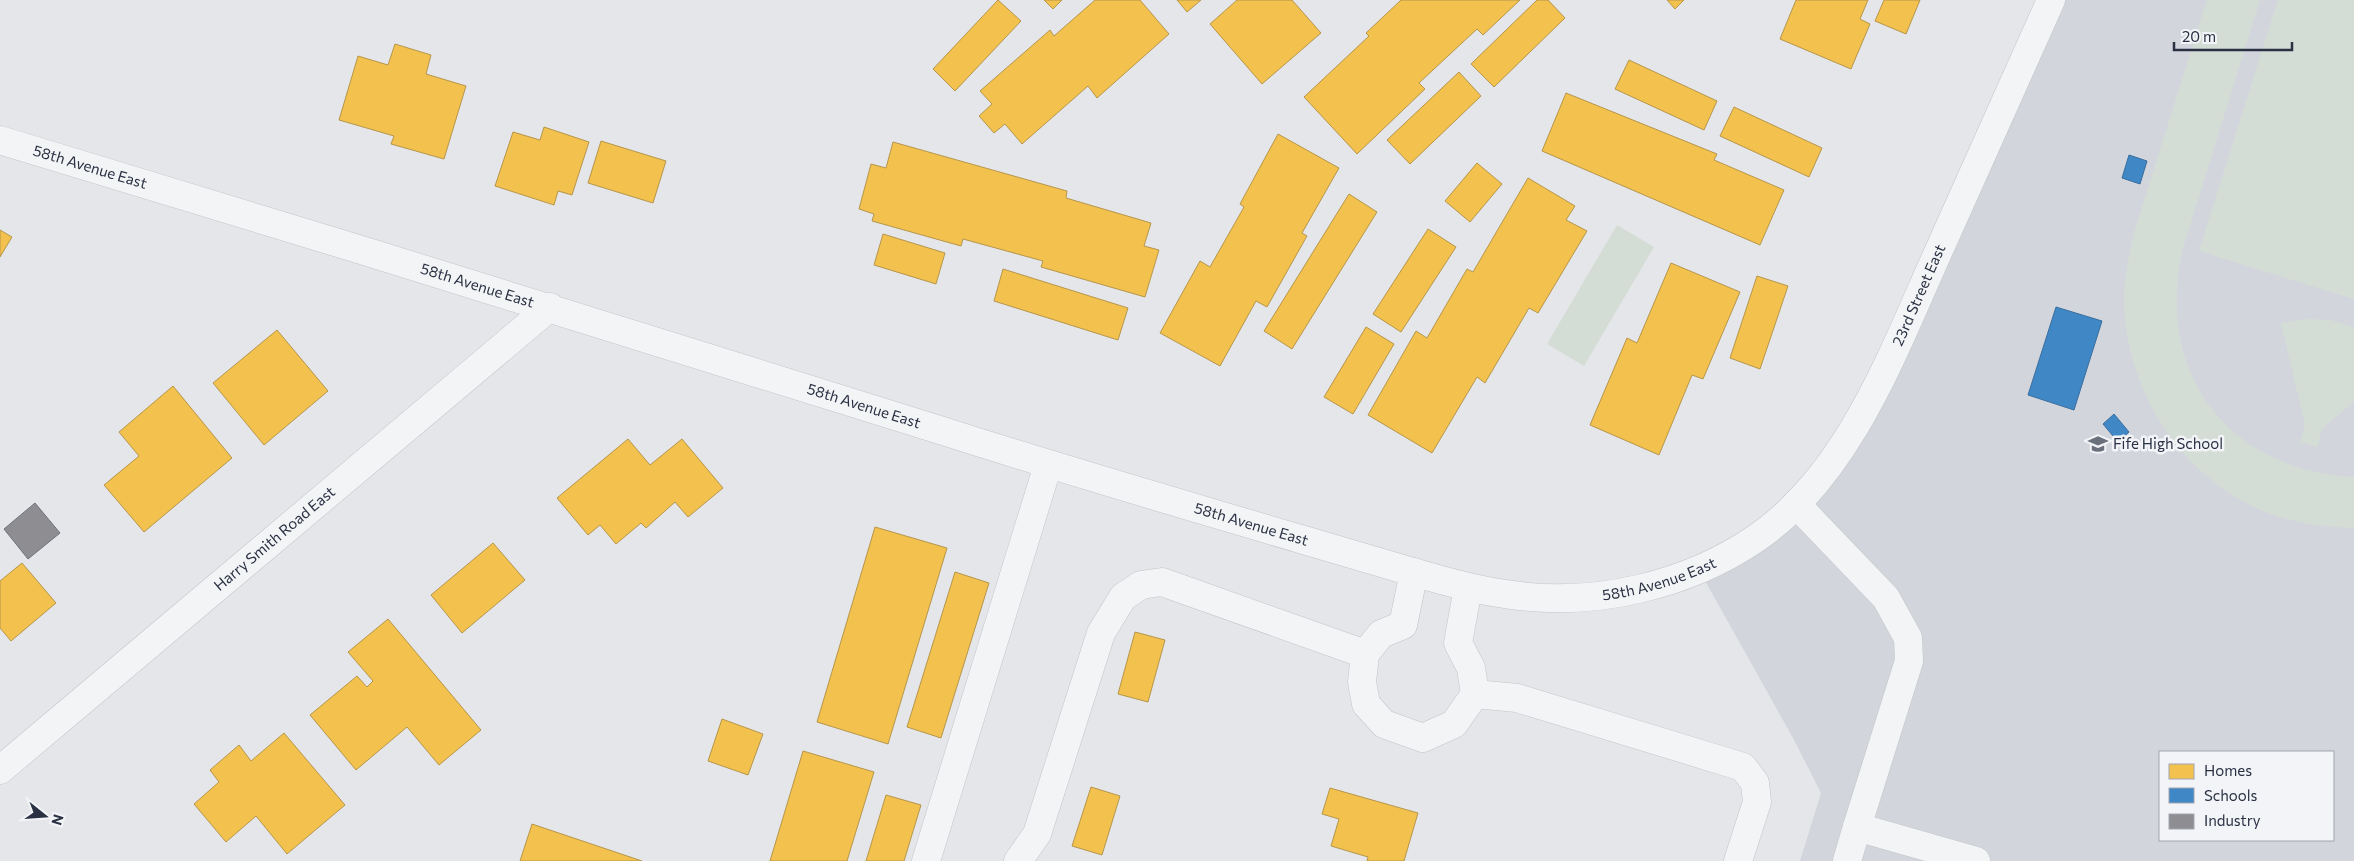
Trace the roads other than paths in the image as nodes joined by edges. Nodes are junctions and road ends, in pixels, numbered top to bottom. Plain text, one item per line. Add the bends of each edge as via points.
1 (2051, 0) edge
2 (0, 140) edge
3 (550, 307) junction
4 (1048, 465) junction
5 (1796, 504) junction
6 (1733, 553) joint
7 (1414, 572) junction
8 (1468, 588) junction
9 (1365, 654) junction
10 (1475, 694) junction
11 (0, 770) edge
12 (1857, 826) junction
13 (926, 861) edge
14 (1018, 861) edge
15 (1738, 861) edge
16 (1847, 861) edge
17 (1976, 861) edge

1 - 5 street, 23rd Street East via 1889,359 1858,420 1828,468
2 - 3 street, 58th Avenue East
3 - 4 street, 58th Avenue East
3 - 11 street, Harry Smith Road East
4 - 7 street, 58th Avenue East
4 - 13 street
5 - 6 street, 23rd Street East
5 - 12 street via 1886,598 1908,638 1909,661
6 - 8 street, 58th Avenue East via 1699,570 1657,584 1609,594 1542,598
7 - 8 street, 58th Avenue East
7 - 9 street via 1403,625 1381,634
8 - 10 street via 1458,643 1471,668
9 - 10 street via 1362,682 1366,704 1384,724 1423,738 1454,724
9 - 14 street via 1162,582 1141,585 1124,597 1101,633 1037,834
10 - 15 street via 1517,698 1743,767 1754,783 1757,802
12 - 16 street
12 - 17 street

